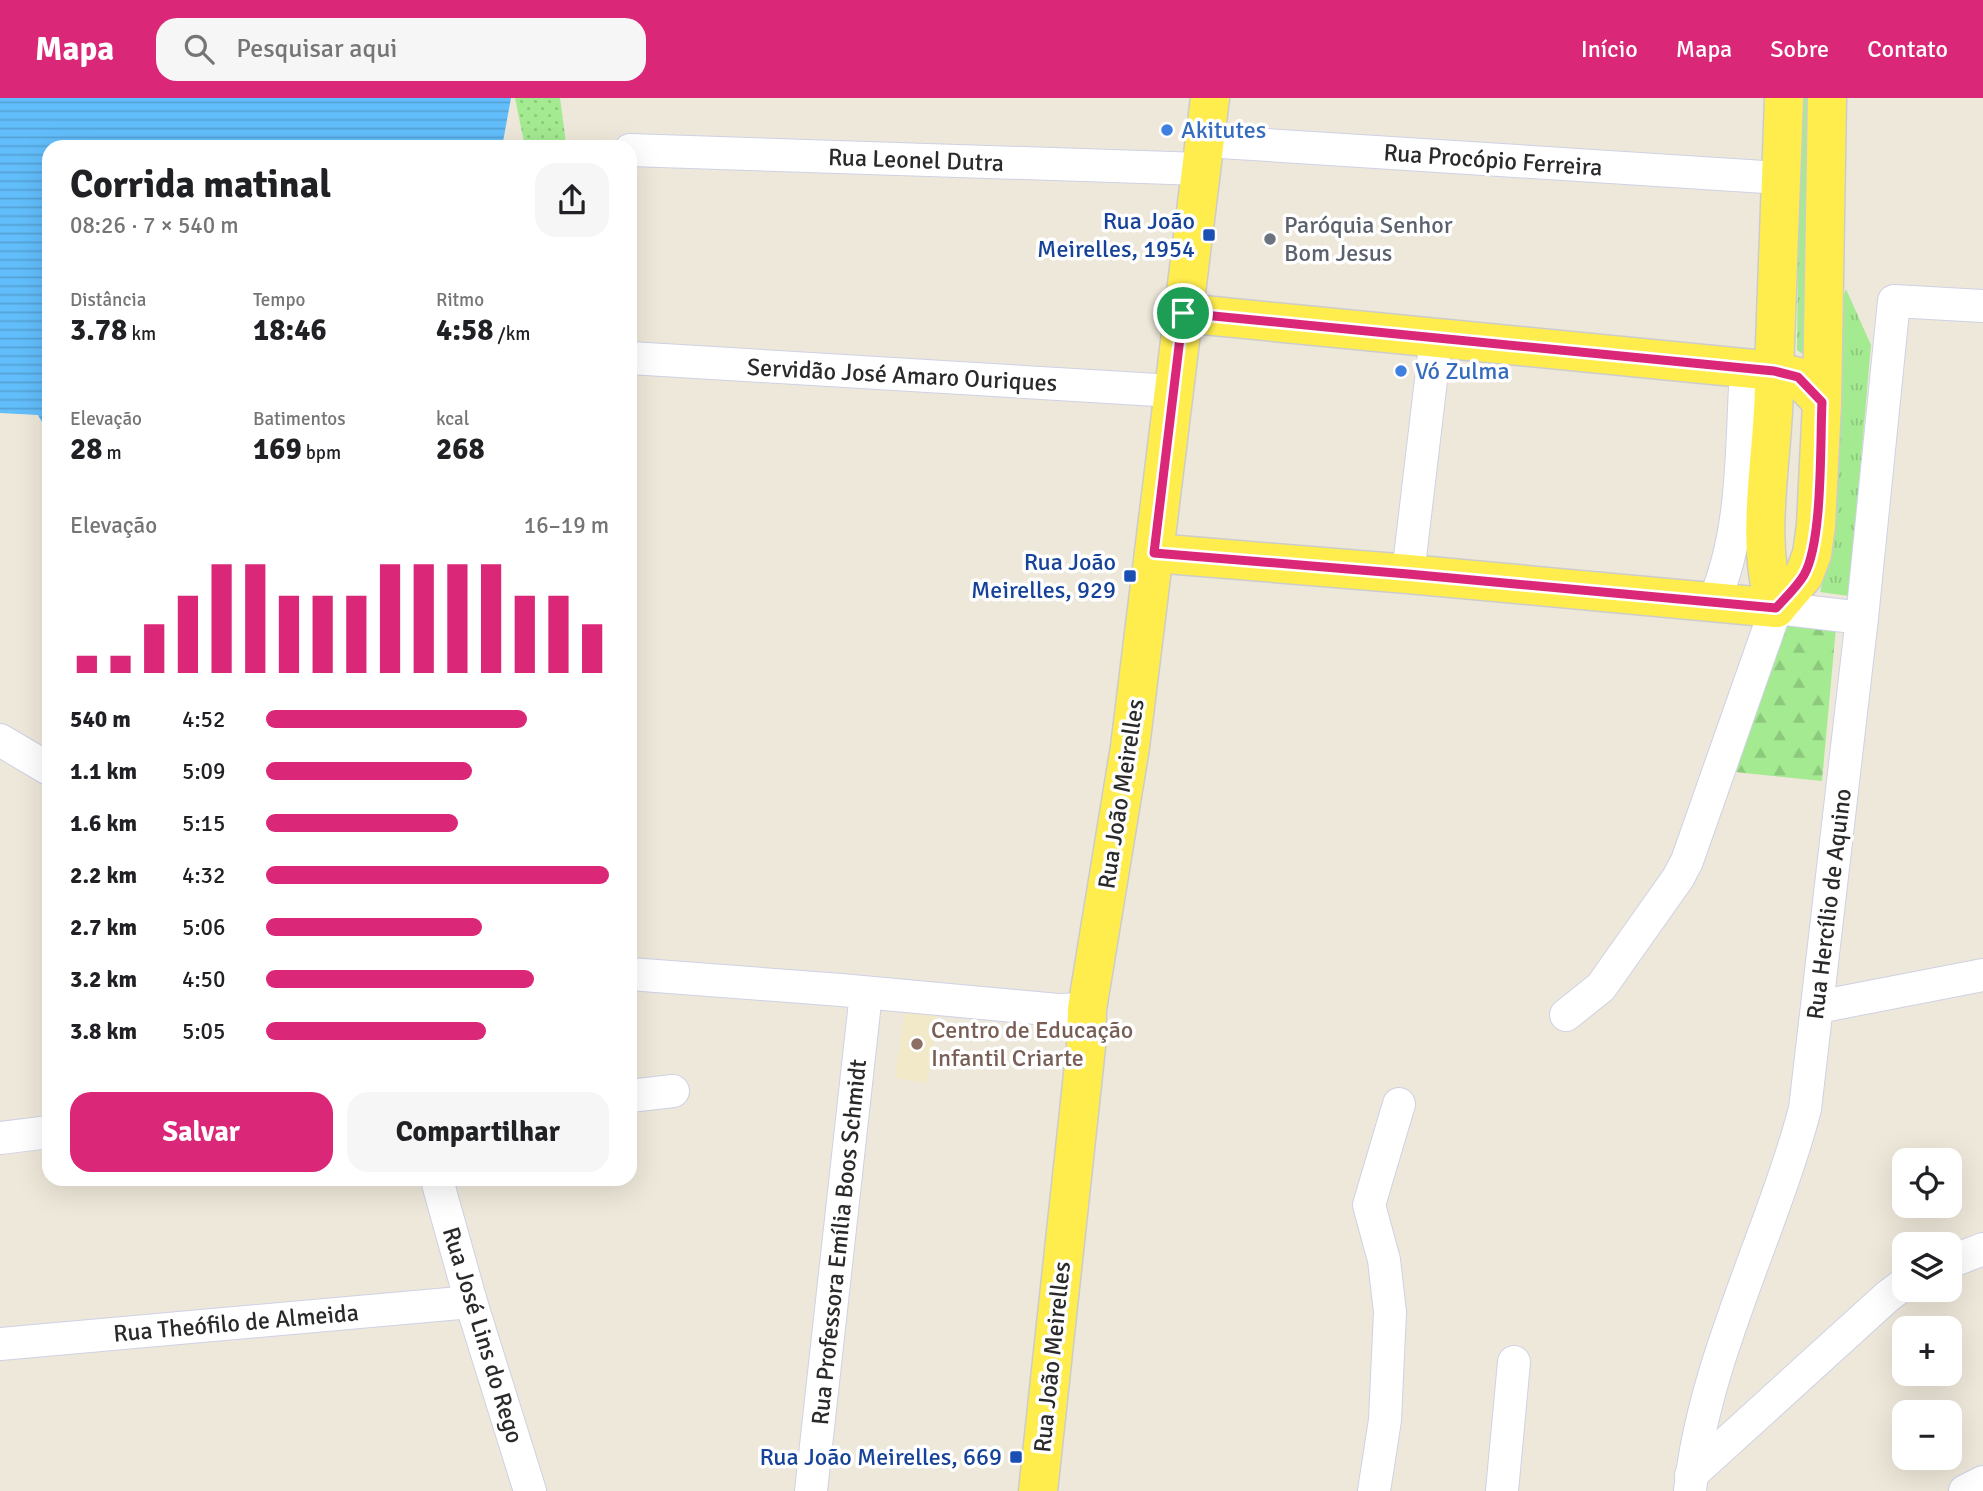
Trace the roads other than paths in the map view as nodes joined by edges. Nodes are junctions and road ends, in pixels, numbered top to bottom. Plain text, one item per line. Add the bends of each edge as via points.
1 (1210, 98) edge
2 (1784, 98) edge
3 (1827, 98) edge
4 (637, 150) edge
5 (1203, 155) junction
6 (1781, 178) junction
7 (1983, 306) edge
8 (1183, 313) junction
9 (1436, 338) junction
10 (637, 358) edge
11 (1760, 370) junction
12 (1174, 391) junction
13 (1822, 402) junction
14 (1154, 553) junction
15 (1408, 574) junction
16 (1714, 601) junction
17 (1776, 608) junction
18 (1862, 618) junction
19 (0, 740) edge
20 (42, 765) edge
21 (637, 975) edge
22 (1983, 975) edge
23 (866, 993) junction
24 (1818, 1007) junction
25 (1087, 1009) junction
26 (1566, 1015) dead end
27 (673, 1091) dead end
28 (637, 1095) edge
29 (1399, 1104) dead end
30 (42, 1133) edge
31 (0, 1138) edge
32 (439, 1186) edge
33 (1983, 1249) edge
34 (1962, 1257) edge
35 (1892, 1293) edge
36 (471, 1302) junction
37 (0, 1344) edge
38 (1514, 1362) dead end
39 (1983, 1482) edge
40 (1690, 1483) edge
41 (530, 1491) edge
42 (811, 1491) edge
43 (1038, 1491) edge
44 (1374, 1491) edge
45 (1502, 1491) edge
46 (1965, 1491) edge

1 - 5 main road, Rua João Meirelles
2 - 6 main road
3 - 13 main road
4 - 5 street, Rua Leonel Dutra
5 - 6 street, Rua Procópio Ferreira
5 - 8 main road, Rua João Meirelles
6 - 11 main road
7 - 18 street, Rua Hercílio de Aquino via 1894,301
8 - 9 main road
8 - 12 main road, Rua João Meirelles
9 - 11 main road
9 - 15 street
10 - 12 street, Servidão José Amaro Ouriques
11 - 13 main road via 1798,377
11 - 16 street via 1735,525
11 - 17 main road via 1775,403 1766,516 1768,582
12 - 14 main road, Rua João Meirelles
13 - 17 main road via 1812,554 1804,575
14 - 15 main road
14 - 25 main road, Rua João Meirelles via 1130,747
15 - 16 main road
16 - 17 main road
17 - 18 street
17 - 26 street via 1688,861 1601,987
18 - 24 street, Rua Hercílio de Aquino
19 - 20 street
21 - 23 street
22 - 24 street
23 - 25 street
23 - 42 street, Rua Professora Emília Boos Schmidt
24 - 40 street, Rua Hercílio de Aquino via 1805,1109 1795,1147 1702,1417
25 - 43 main road, Rua João Meirelles
27 - 28 street
29 - 44 street via 1369,1205 1384,1260 1390,1312 1385,1420
30 - 31 street
32 - 36 street, Rua José Lins do Rego
33 - 34 street
35 - 40 street
36 - 37 street, Rua Theófilo de Almeida
36 - 41 street, Rua José Lins do Rego
38 - 45 street
39 - 46 street

